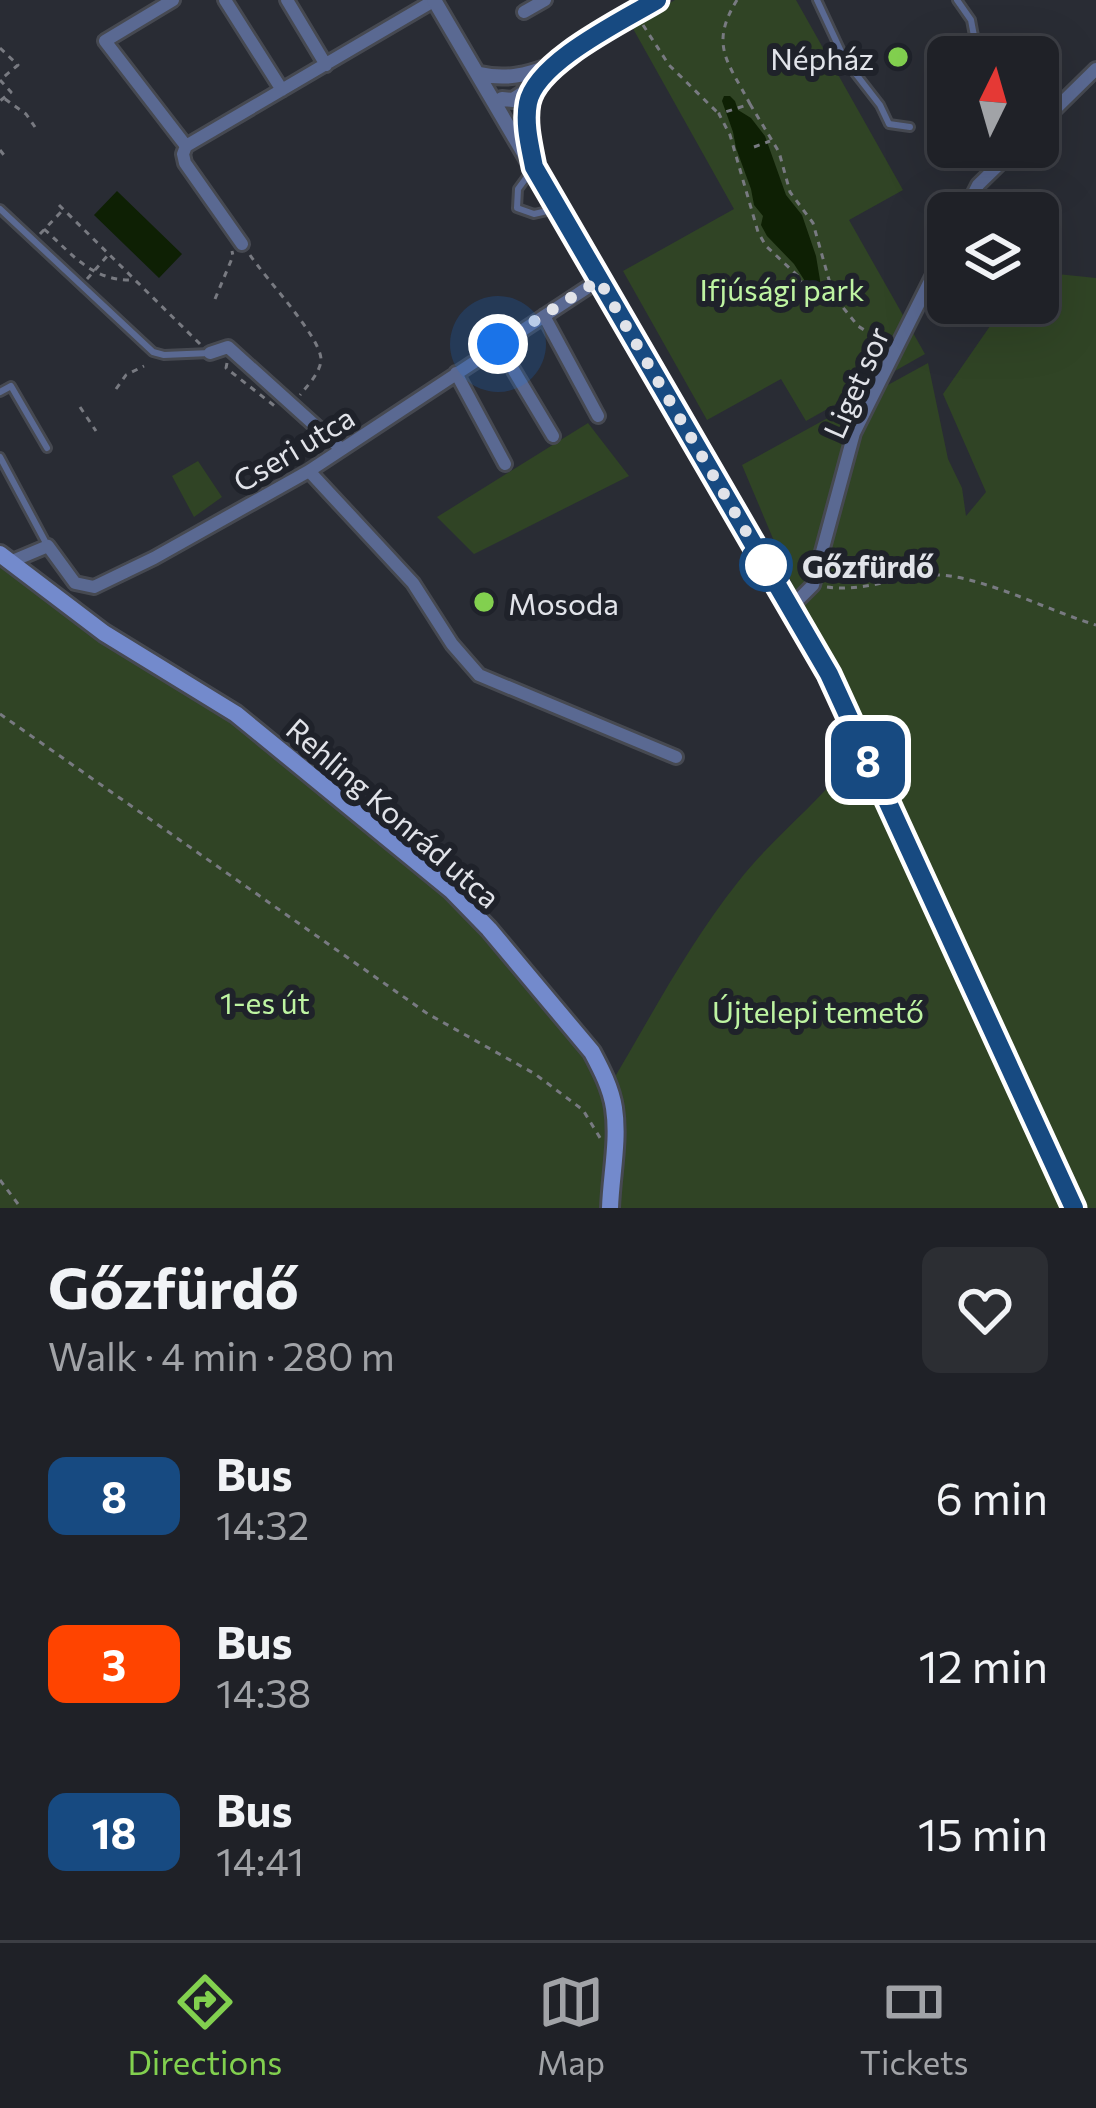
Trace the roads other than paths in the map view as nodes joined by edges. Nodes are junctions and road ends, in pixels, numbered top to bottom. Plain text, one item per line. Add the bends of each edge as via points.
1 (173, 0) edge
2 (225, 0) edge
3 (287, 0) edge
4 (434, 0) edge
5 (545, 0) edge
6 (657, 0) edge
7 (817, 0) edge
8 (957, 0) edge
9 (524, 12) dead end
10 (974, 36) edge
11 (326, 65) junction
12 (550, 66) joint
13 (1096, 69) edge
14 (479, 74) junction
15 (529, 82) junction
16 (282, 90) junction
17 (498, 102) junction
18 (1059, 105) edge
19 (910, 127) dead end
20 (186, 146) junction
21 (534, 167) junction
22 (995, 168) edge
23 (974, 192) edge
24 (0, 209) edge
25 (558, 209) junction
26 (242, 244) road end
27 (599, 280) junction
28 (927, 287) edge
29 (544, 316) junction
30 (498, 344) junction
31 (209, 353) joint
32 (456, 373) junction
33 (0, 392) edge
34 (598, 416) dead end
35 (553, 436) dead end
36 (47, 448) dead end
37 (340, 448) junction
38 (0, 457) edge
39 (506, 464) dead end
40 (309, 471) junction
41 (48, 546) junction
42 (5, 558) edge
43 (790, 607) junction
44 (676, 757) dead end
45 (610, 1208) edge
46 (1074, 1208) edge

1 - 20 street via 105,41
2 - 16 street
3 - 11 street
4 - 11 street
4 - 14 street
5 - 9 street
6 - 12 street
7 - 19 lane via 889,124
8 - 10 lane
11 - 16 street
12 - 15 street
13 - 18 street
14 - 15 street
14 - 17 street
15 - 17 street
15 - 21 street
16 - 20 street
17 - 21 street
20 - 26 street via 185,163
21 - 25 street
21 - 25 lane via 518,189 517,208
22 - 23 street
24 - 31 lane via 153,352
25 - 27 street
27 - 29 street, Cseri utca
27 - 43 street
28 - 43 street, Liget sor via 854,433 813,585
29 - 30 street, Cseri utca
29 - 34 street
30 - 32 street, Cseri utca
30 - 35 street
31 - 37 street via 228,347
32 - 37 street, Cseri utca
32 - 39 street
33 - 36 lane via 11,386
37 - 40 street, Cseri utca
38 - 41 lane
40 - 41 street, Cseri utca via 94,587 75,583
40 - 44 street via 413,583 479,676
41 - 42 street
42 - 45 main road, Rehling Konrád utca via 104,633 236,714 489,929 592,1052 614,1105
43 - 46 street via 829,674

